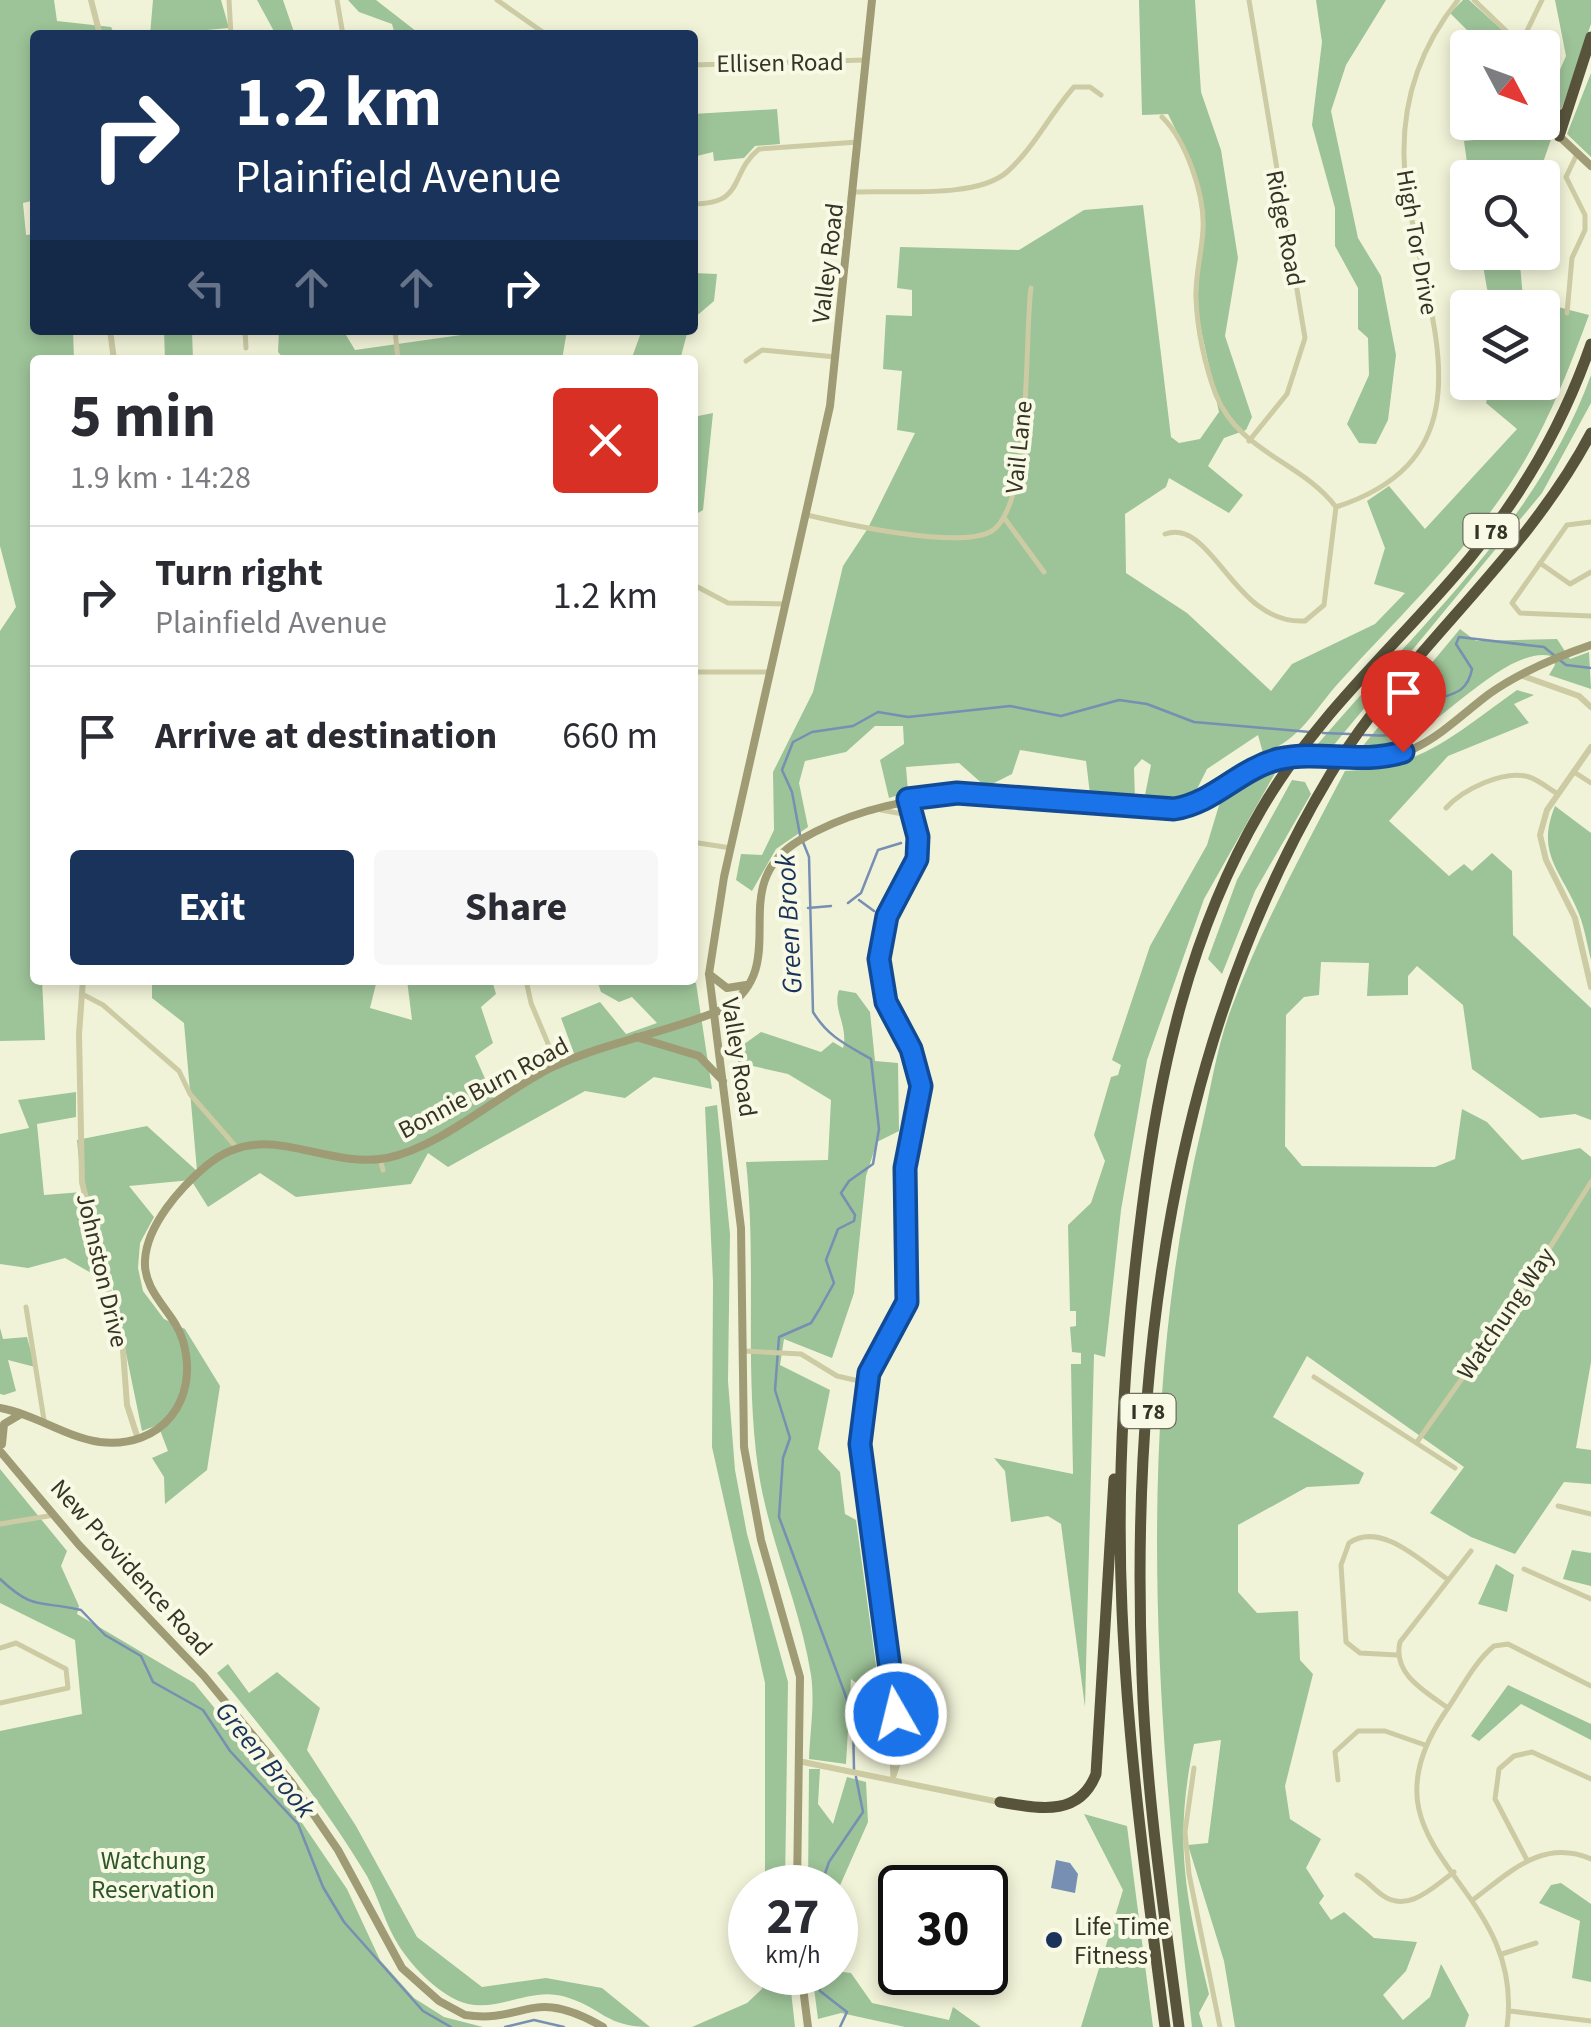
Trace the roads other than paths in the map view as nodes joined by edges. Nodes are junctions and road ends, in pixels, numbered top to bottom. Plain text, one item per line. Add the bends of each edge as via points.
1 (91, 0) edge
2 (229, 0) edge
3 (338, 0) edge
4 (497, 0) edge
5 (872, 0) edge
6 (1249, 0) edge
7 (1458, 0) edge
8 (1474, 0) edge
9 (1542, 0) edge
10 (99, 30) edge
11 (231, 30) edge
12 (343, 30) edge
13 (540, 30) edge
14 (1506, 30) edge
15 (1529, 30) edge
16 (1591, 37) edge
17 (868, 60) junction
18 (698, 64) edge
19 (1101, 95) dead end
20 (1566, 113) junction
21 (1162, 117) dead end
22 (1560, 117) edge
23 (1560, 133) edge
24 (1560, 137) edge
25 (861, 142) junction
26 (1578, 154) junction
27 (1591, 166) edge
28 (855, 192) junction
29 (698, 204) edge
30 (1031, 288) dead end
31 (1567, 313) dead end
32 (245, 335) edge
33 (1591, 344) edge
34 (246, 348) dead end
35 (836, 357) junction
36 (746, 361) dead end
37 (1591, 433) edge
38 (1249, 441) junction
39 (1336, 507) junction
40 (807, 516) junction
41 (1006, 519) junction
42 (1591, 522) edge
43 (1166, 534) dead end
44 (1539, 562) junction
45 (1044, 572) dead end
46 (1591, 572) edge
47 (698, 587) edge
48 (786, 604) junction
49 (1591, 616) edge
50 (1591, 645) edge
51 (698, 672) edge
52 (770, 672) junction
53 (1520, 675) junction
54 (1591, 706) edge
55 (1591, 747) edge
56 (1574, 772) junction
57 (1591, 783) edge
58 (1558, 794) junction
59 (908, 799) junction
60 (1446, 808) dead end
61 (874, 809) junction
62 (698, 843) edge
63 (731, 848) junction
64 (709, 974) junction
65 (750, 982) junction
66 (83, 985) edge
67 (527, 985) edge
68 (1591, 987) edge
69 (82, 994) junction
70 (712, 1013) junction
71 (636, 1038) junction
72 (557, 1065) junction
73 (724, 1083) junction
74 (237, 1148) junction
75 (380, 1159) junction
76 (383, 1170) dead end
77 (1591, 1182) edge
78 (901, 1185) junction
79 (26, 1307) dead end
80 (742, 1351) junction
81 (1314, 1378) dead end
82 (859, 1381) junction
83 (0, 1404) edge
84 (24, 1412) junction
85 (44, 1420) junction
86 (138, 1439) junction
87 (1416, 1442) junction
88 (1122, 1446) junction
89 (2, 1448) edge
90 (1454, 1468) dead end
91 (1558, 1506) dead end
92 (1591, 1514) edge
93 (54, 1515) junction
94 (0, 1524) edge
95 (1470, 1552) dead end
96 (1524, 1570) dead end
97 (1447, 1579) junction
98 (1591, 1599) edge
99 (0, 1648) edge
100 (1397, 1655) junction
101 (1591, 1686) edge
102 (0, 1704) edge
103 (1448, 1708) junction
104 (1426, 1744) junction
105 (798, 1760) junction
106 (1194, 1768) dead end
107 (893, 1778) junction
108 (1338, 1780) dead end
109 (1591, 1780) edge
110 (1000, 1802) joint
111 (1591, 1859) edge
112 (1528, 1860) junction
113 (797, 1865) edge
114 (1454, 1872) junction
115 (1357, 1874) dead end
116 (1474, 1898) junction
117 (1536, 1943) dead end
118 (1502, 1954) junction
119 (804, 1995) edge
120 (1508, 2011) junction
121 (1591, 2022) edge
122 (603, 2027) edge
123 (808, 2027) edge
124 (1165, 2027) edge
125 (1179, 2027) edge
126 (1220, 2027) edge
127 (1506, 2027) edge

1 - 10 street
2 - 11 street
3 - 12 street
4 - 13 street
5 - 17 main road, Valley Road
6 - 38 street, Ridge Road via 1305,338 1287,394
7 - 39 street, High Tor Drive via 1422,57 1404,144 1441,371 1438,412 1400,473 1372,494
8 - 14 street
9 - 15 street
16 - 20 highway
17 - 18 street, Ellisen Road
17 - 25 main road, Valley Road
19 - 28 street via 1074,87 1011,168 991,183
20 - 22 highway
20 - 23 highway
21 - 38 street via 1179,139 1201,202 1196,294 1206,362 1224,411
24 - 26 main road
25 - 28 main road, Valley Road
25 - 29 street via 759,149 729,196
26 - 27 main road
26 - 31 street via 1566,176 1586,215 1572,258
28 - 35 main road, Valley Road
30 - 41 street, Vail Lane via 1017,490
32 - 34 street
33 - 88 highway, I 78 via 1562,417 1507,509 1445,588 1349,688 1261,809 1232,864 1200,942 1162,1079 1135,1266
35 - 36 street via 762,350
35 - 40 main road, Valley Road
37 - 125 highway, I 78 via 1517,547 1385,697 1306,818 1261,909 1215,1036 1181,1176 1156,1330 1142,1527 1142,1674
38 - 39 street via 1310,477
39 - 43 street via 1324,605 1305,622 1261,611 1202,542 1181,532
40 - 41 street, Vail Lane via 965,537 988,533
40 - 48 main road, Valley Road
41 - 45 street
42 - 44 street via 1567,526
44 - 46 street via 1570,584
44 - 49 street via 1514,596 1514,607 1526,614
47 - 48 street via 728,604
48 - 52 main road, Valley Road
50 - 53 main road
51 - 52 street
52 - 63 main road, Valley Road
53 - 54 street
53 - 59 main road via 1410,750 1362,760 1276,760 1180,808 957,793
55 - 56 street
56 - 57 street
56 - 58 street
58 - 60 street via 1532,777 1516,776 1463,792
58 - 68 street via 1544,816 1540,842 1575,918
59 - 61 main road
59 - 78 street via 917,859 887,916 879,959 886,1002 921,1086
61 - 65 main road via 808,836 777,857 761,884 760,959
61 - 78 street via 903,814 911,839 907,864 880,912 872,961 879,1000 914,1082
62 - 63 street
63 - 64 main road, Valley Road
64 - 65 main road via 727,988
64 - 70 main road, Valley Road
65 - 70 main road via 732,1004
66 - 69 street, Johnston Drive
67 - 72 street
69 - 74 street via 179,1070 190,1094
69 - 86 street, Johnston Drive via 82,1182
70 - 71 main road, Bonnie Burn Road
70 - 73 main road, Valley Road
71 - 72 main road, Bonnie Burn Road
71 - 73 main road via 698,1056
72 - 75 main road, Bonnie Burn Road via 426,1143
73 - 80 main road, Valley Road via 744,1273
74 - 75 main road, Bonnie Burn Road via 274,1142 348,1159
74 - 86 main road via 194,1177 148,1247 149,1284 182,1339 185,1377 174,1418
75 - 76 street
77 - 87 street, Watchung Way
78 - 82 street via 899,1311
78 - 107 street via 907,1302 869,1373 860,1444 902,1752
79 - 85 street
80 - 82 street via 806,1356
80 - 105 main road, Valley Road via 750,1492 799,1666
81 - 87 street
82 - 107 street via 852,1448
83 - 84 main road
84 - 85 main road
84 - 89 main road via 4,1424
85 - 86 main road via 90,1440
87 - 90 street
88 - 110 highway via 1108,1543 1096,1774 1083,1796 1060,1808
88 - 124 highway, I 78 via 1129,1732
89 - 93 main road, New Providence Road
91 - 92 street
93 - 94 street
93 - 122 main road, New Providence Road via 170,1638 292,1783 416,1983 465,2015 545,2005
95 - 97 street
96 - 98 street
97 - 100 street
97 - 100 street via 1381,1538 1357,1538 1343,1552 1346,1642 1360,1653
99 - 102 street via 16,1643 66,1669 68,1688
100 - 103 street via 1403,1670
101 - 103 street via 1503,1643 1488,1650
103 - 104 street
104 - 108 street via 1386,1731 1358,1731 1335,1752
104 - 114 street via 1416,1774 1416,1806 1426,1837
105 - 107 street
105 - 113 main road, Valley Road
106 - 126 street via 1185,1832 1189,1874
107 - 110 street
109 - 112 street via 1532,1752 1499,1769 1494,1799
111 - 112 street via 1559,1851
112 - 116 street
114 - 115 street via 1404,1902 1387,1898
114 - 116 street
116 - 118 street
117 - 118 street
118 - 120 street
119 - 123 main road
120 - 121 street
120 - 127 street

